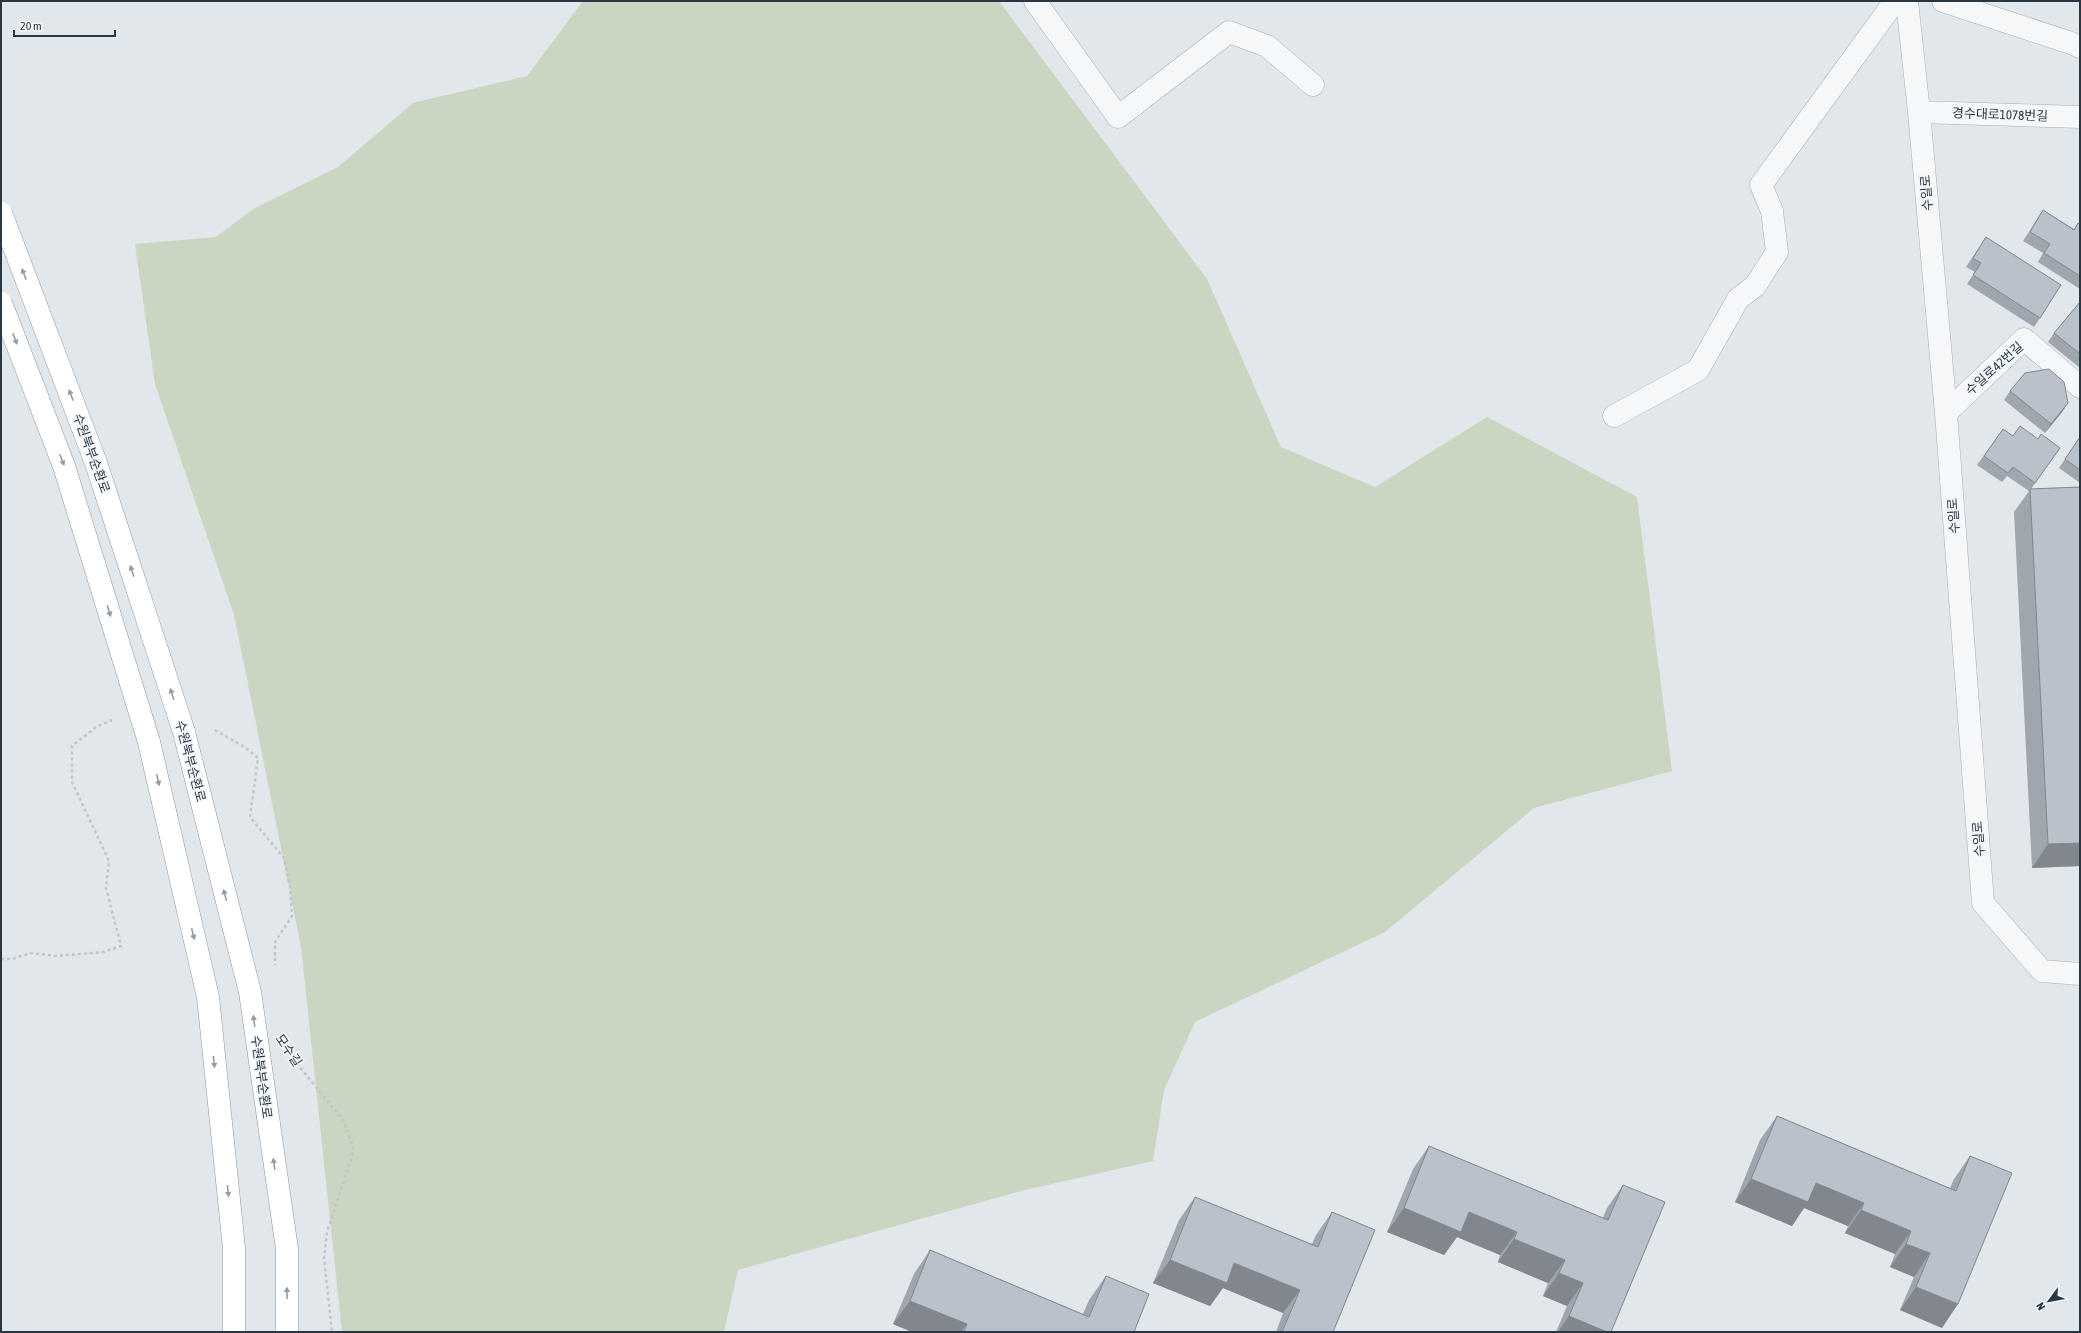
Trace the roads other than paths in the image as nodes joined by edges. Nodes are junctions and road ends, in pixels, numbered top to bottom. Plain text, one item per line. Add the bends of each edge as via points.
1 (1035, 1) edge
2 (1895, 1) edge
3 (1906, 1) edge
4 (1943, 1) edge
5 (2080, 47) edge
6 (1313, 85) dead end
7 (1919, 112) junction
8 (2080, 117) edge
9 (1, 213) edge
10 (1, 303) edge
11 (2080, 387) edge
12 (1946, 413) junction
13 (1614, 416) dead end
14 (2080, 974) edge
15 (234, 1332) edge
16 (288, 1332) edge

1 - 6 street via 1118,117 1229,32 1267,46
2 - 13 street via 1761,185 1772,211 1777,252 1755,286 1738,299 1698,370
3 - 7 street, 수일로
4 - 5 street
7 - 8 street, 경수대로1078번길
7 - 12 street, 수일로
16 -> 9 highway, 수원북부순환로, bridge via 287,1249 250,992 184,732 96,463
10 -> 15 highway, bridge via 64,466 149,742 208,997 234,1248
11 - 12 street, 수일로42번길 via 2024,339
12 - 14 street, 수일로 via 1983,903 2042,971

